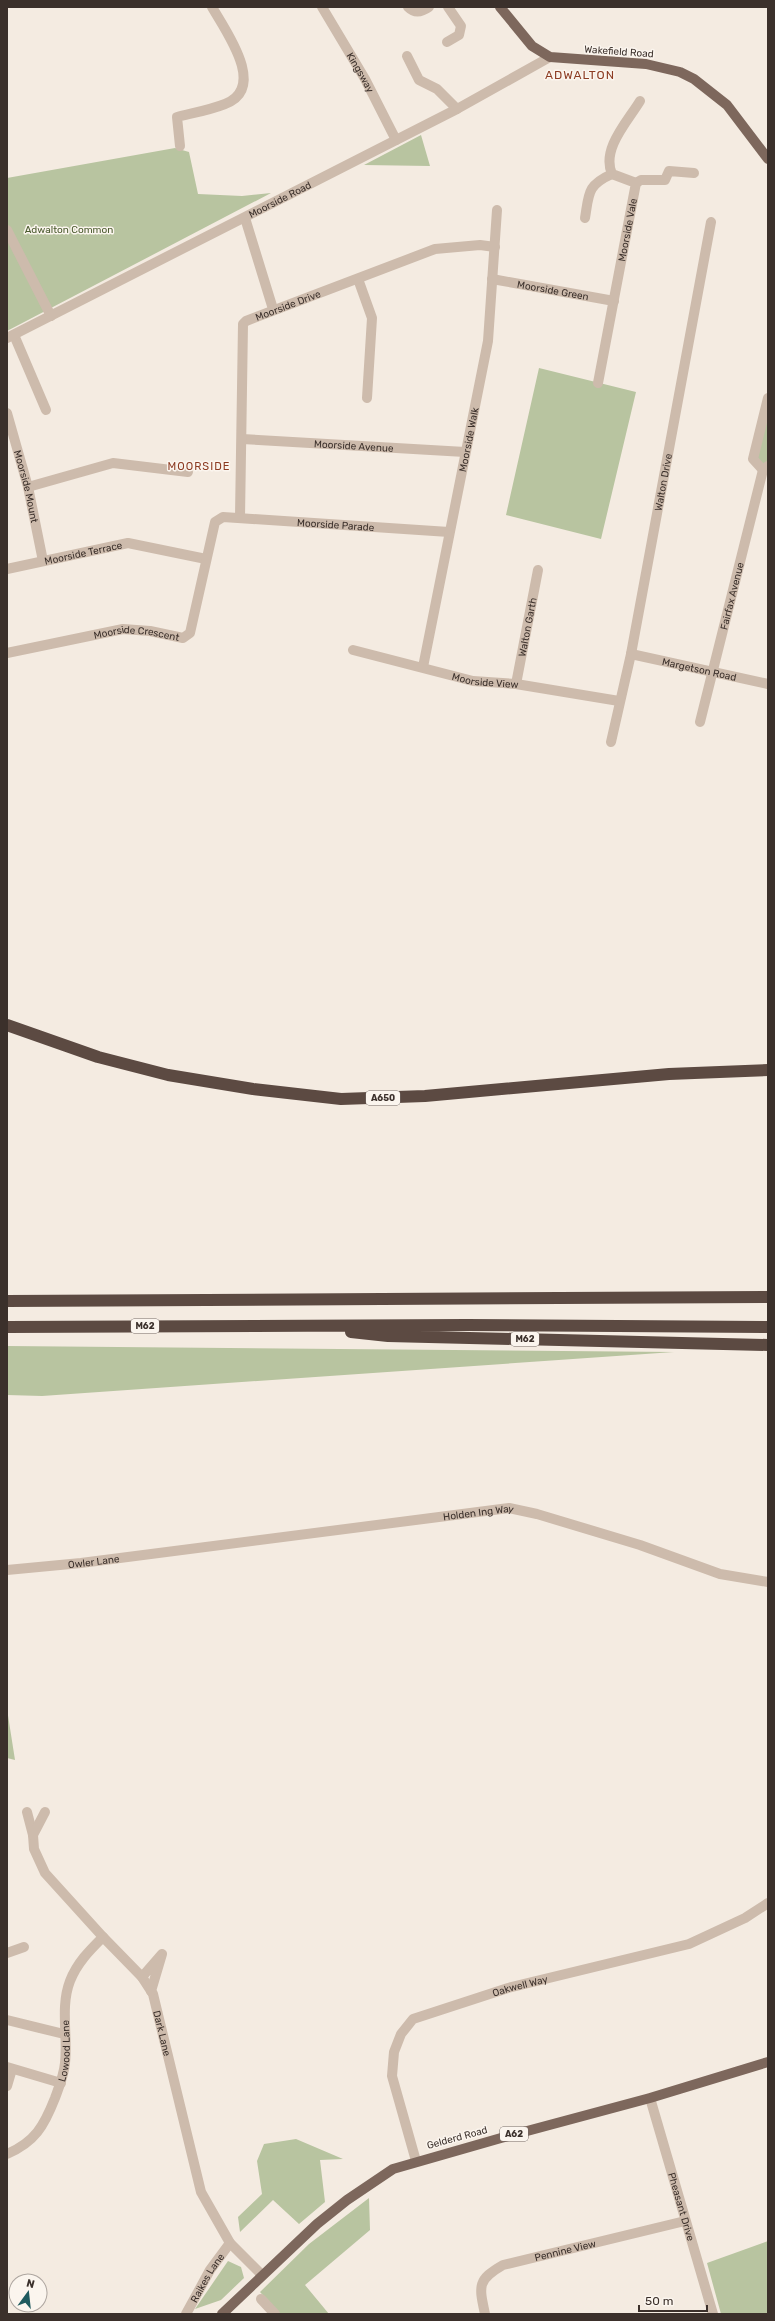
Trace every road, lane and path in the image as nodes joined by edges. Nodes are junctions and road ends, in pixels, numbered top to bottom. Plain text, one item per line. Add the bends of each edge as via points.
1 (212, 7) edge
2 (322, 7) edge
3 (408, 7) edge
4 (429, 7) edge
5 (448, 7) edge
6 (500, 7) edge
7 (447, 42) dead end
8 (407, 56) dead end
9 (550, 57) junction
10 (640, 101) dead end
11 (457, 109) junction
12 (396, 140) junction
13 (180, 146) dead end
14 (768, 158) edge
15 (694, 173) dead end
16 (612, 174) junction
17 (636, 183) junction
18 (497, 210) dead end
19 (245, 218) junction
20 (585, 218) dead end
21 (711, 222) dead end
22 (7, 230) edge
23 (495, 247) junction
24 (358, 279) junction
25 (492, 279) junction
26 (614, 301) junction
27 (273, 309) junction
28 (51, 316) junction
29 (10, 337) edge
30 (598, 382) dead end
31 (367, 398) dead end
32 (768, 398) edge
33 (46, 410) dead end
34 (7, 413) edge
35 (242, 439) junction
36 (465, 452) junction
37 (765, 468) edge
38 (188, 472) dead end
39 (28, 487) junction
40 (223, 517) joint
41 (240, 517) junction
42 (449, 532) junction
43 (206, 559) junction
44 (44, 561) junction
45 (7, 569) edge
46 (538, 570) dead end
47 (353, 650) dead end
48 (7, 653) edge
49 (631, 654) junction
50 (423, 667) junction
51 (712, 672) junction
52 (516, 684) junction
53 (768, 684) edge
54 (619, 701) junction
55 (700, 722) dead end
56 (611, 742) dead end
57 (7, 1025) edge
58 (768, 1070) edge
59 (768, 1296) edge
60 (7, 1301) edge
61 (283, 1326) junction
62 (7, 1327) edge
63 (768, 1328) edge
64 (768, 1345) edge
65 (180, 1549) joint
66 (7, 1570) edge
67 (768, 1582) edge
68 (28, 1812) dead end
69 (45, 1812) dead end
70 (33, 1835) junction
71 (768, 1903) edge
72 (102, 1937) junction
73 (24, 1947) dead end
74 (7, 1953) edge
75 (142, 1977) junction
76 (151, 1991) junction
77 (7, 2020) edge
78 (64, 2034) junction
79 (768, 2062) edge
80 (9, 2068) edge
81 (61, 2083) junction
82 (7, 2086) edge
83 (650, 2098) junction
84 (7, 2154) edge
85 (416, 2161) junction
86 (685, 2221) junction
87 (230, 2243) junction
88 (262, 2275) junction
89 (261, 2300) dead end
90 (273, 2313) edge
91 (186, 2314) edge
92 (222, 2314) edge
93 (485, 2314) edge
94 (713, 2314) edge

1 - 13 street via 244,66 244,80 239,93 226,104 177,116
2 - 12 street, Kingsway via 365,79
3 - 4 street via 416,12
5 - 7 street via 460,30 459,35
6 - 9 main road via 532,46
8 - 11 street via 419,80 437,89
9 - 11 street, Moorside Road
9 - 14 main road, Wakefield Road via 646,64 680,72 720,98
10 - 16 street via 615,139 608,166
11 - 12 street, Moorside Road
12 - 19 street, Moorside Road
15 - 17 street via 669,171 666,180 641,180
16 - 17 street
16 - 20 street via 597,180 590,192
17 - 26 street, Moorside Vale
18 - 23 street, Moorside Walk
19 - 27 street
19 - 28 street, Moorside Road
21 - 49 street, Walton Drive
22 - 28 street
23 - 24 street, Moorside Drive via 480,245 435,249
23 - 25 street, Moorside Walk
24 - 27 street, Moorside Drive
24 - 31 street via 372,318
25 - 26 street, Moorside Green
25 - 36 street, Moorside Walk via 488,341
26 - 30 street, Moorside Vale
27 - 35 street, Moorside Drive via 243,324
28 - 29 street, Moorside Road
29 - 33 street
32 - 37 street, Fairfax Avenue via 753,459
34 - 39 street, Moorside Mount
35 - 36 street, Moorside Avenue
35 - 41 street, Moorside Drive
36 - 42 street, Moorside Walk
37 - 51 street, Fairfax Avenue
38 - 39 street via 113,463
39 - 44 street, Moorside Mount
40 - 41 street, Moorside Parade
40 - 43 street, Moorside Crescent via 215,522
41 - 42 street, Moorside Parade
42 - 50 street, Moorside Walk
43 - 44 street, Moorside Terrace via 128,543
43 - 48 street, Moorside Crescent via 190,633 183,638 150,631 123,629
44 - 45 street, Moorside Terrace
46 - 52 street, Walton Garth
47 - 50 street, Moorside View
49 - 51 street, Margetson Road
49 - 54 street, Walton Drive
50 - 52 street, Moorside View via 473,681
51 - 53 street, Margetson Road
51 - 55 street, Fairfax Avenue
52 - 54 street, Moorside View
54 - 56 street, Walton Drive
57 - 58 highway, A650 via 98,1056 168,1075 253,1089 341,1099 424,1096 669,1074
59 - 60 highway
61 - 62 highway, M62
61 - 63 highway, M62
61 - 64 highway, M62 via 388,1336
65 - 66 street, Owler Lane
65 - 67 street, Holden Ing Way via 509,1508 636,1544 720,1574
68 - 70 street, Dark Lane
69 - 70 street
70 - 72 street, Dark Lane via 34,1849 45,1873
71 - 85 street, Oakwell Way via 745,1918 689,1944 508,1988 413,2019 401,2034 394,2052 392,2076
72 - 75 street, Dark Lane
72 - 78 street, Lowood Lane via 80,1961 70,1982 66,1996
73 - 74 street
75 - 76 street, Dark Lane
75 - 76 street via 162,1954
76 - 87 street, Dark Lane via 201,2192
77 - 78 street
78 - 81 street, Lowood Lane via 65,2064
79 - 83 main road, Gelderd Road / A62
80 - 81 street
80 - 82 street
81 - 84 street, Lowood Lane via 44,2125 32,2140
83 - 85 main road, Gelderd Road / A62
83 - 86 street, Pheasant Drive
85 - 88 main road, Gelderd Road / A62 via 393,2169 347,2200
86 - 93 street, Pennine View via 503,2265 483,2279 481,2286
86 - 94 street, Pheasant Drive
87 - 88 street, Dark Lane
87 - 91 street, Raikes Lane via 210,2270
88 - 92 main road, Gelderd Road / A62
89 - 90 street

